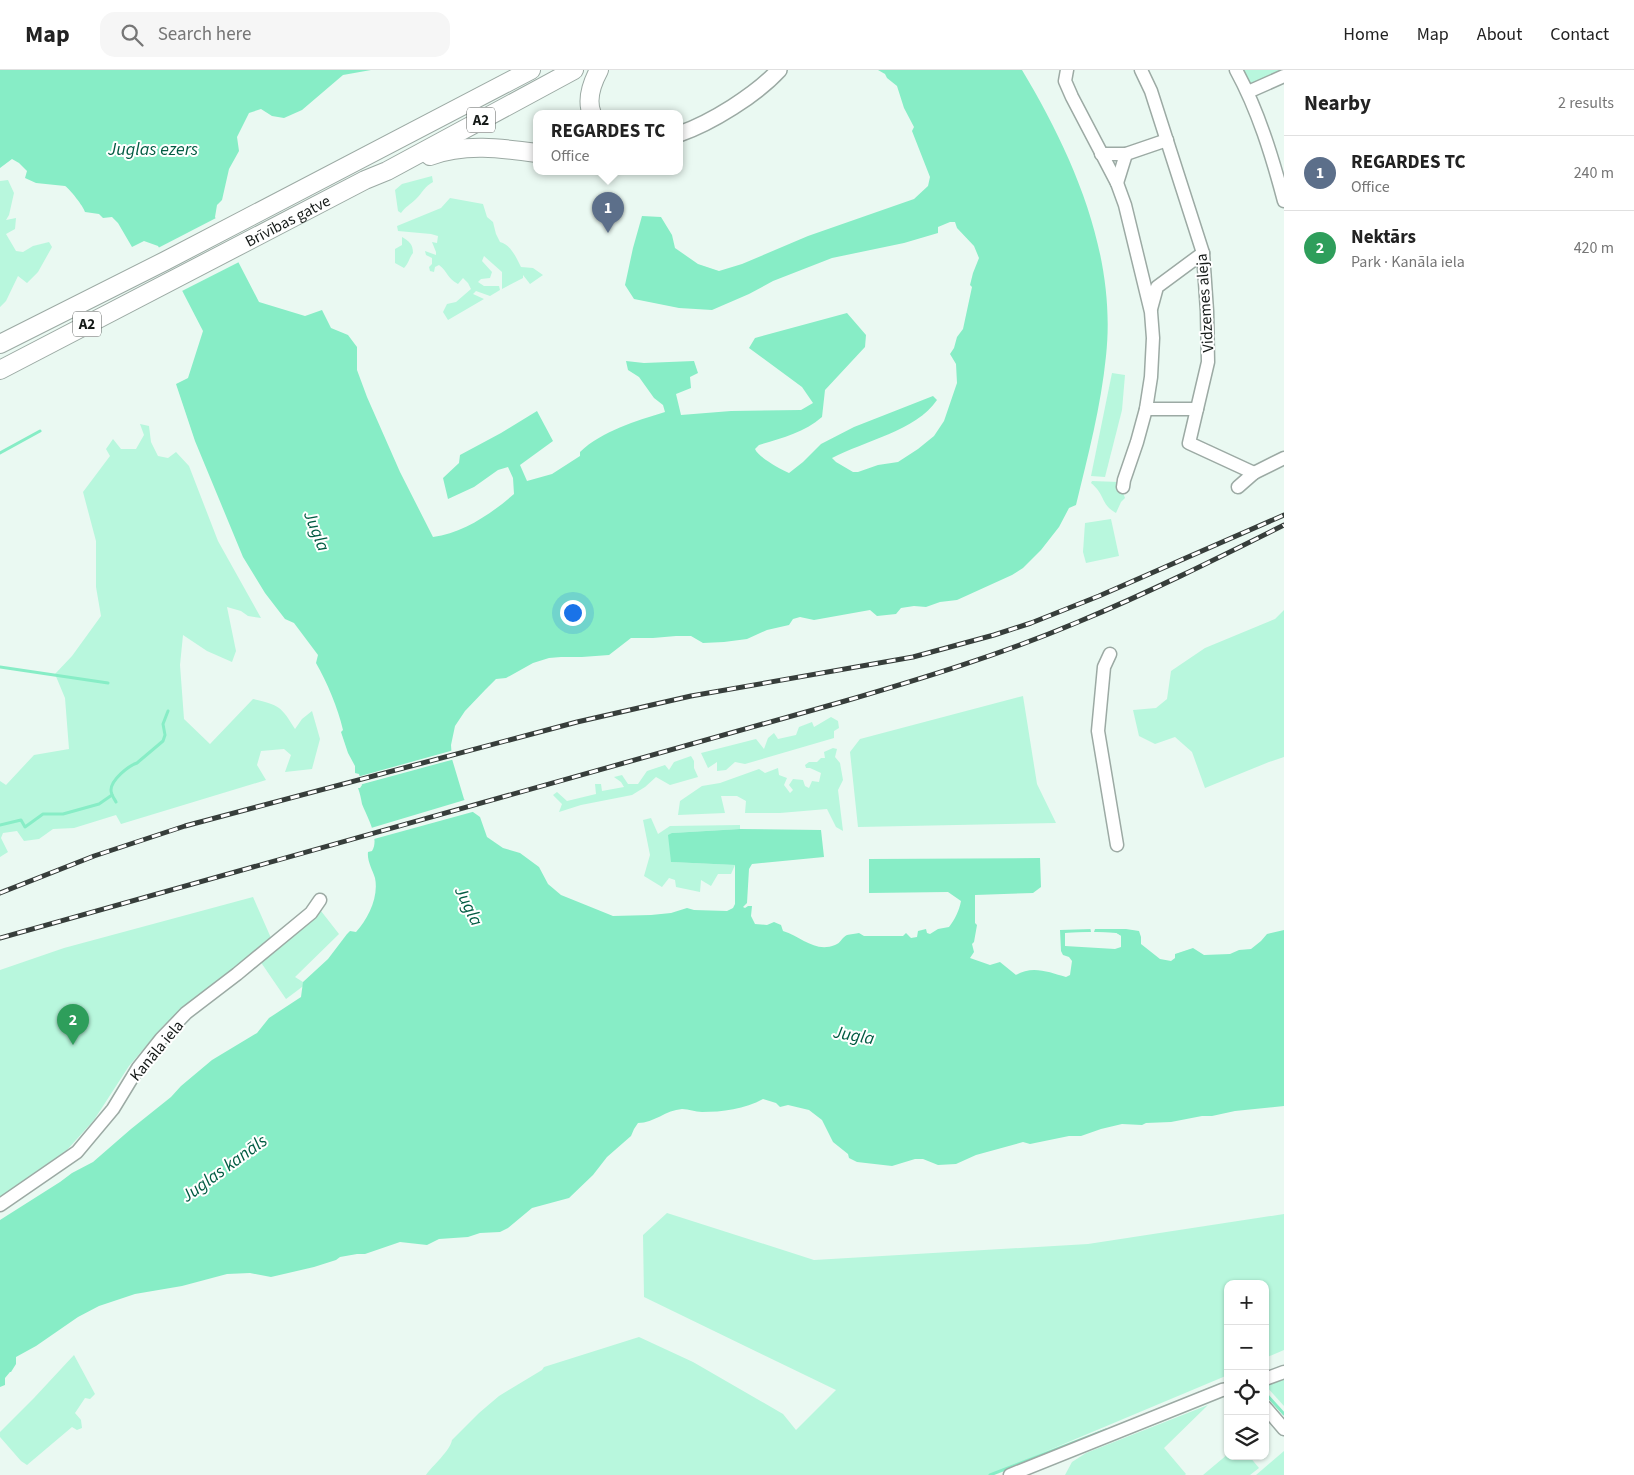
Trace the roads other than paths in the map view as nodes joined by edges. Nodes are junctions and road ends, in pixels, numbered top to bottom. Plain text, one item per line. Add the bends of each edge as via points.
1 (513, 70) edge
2 (531, 70) edge
3 (574, 70) edge
4 (599, 70) edge
5 (779, 70) edge
6 (1067, 70) edge
7 (1141, 70) edge
8 (1236, 70) edge
9 (1284, 76) edge
10 (1248, 92) junction
11 (483, 94) junction
12 (590, 110) edge
13 (683, 133) edge
14 (1167, 140) junction
15 (533, 153) edge
16 (1101, 154) junction
17 (1126, 154) junction
18 (387, 171) junction
19 (1117, 183) junction
20 (1284, 200) edge
21 (1203, 253) junction
22 (1151, 312) junction
23 (0, 344) edge
24 (0, 370) edge
25 (1146, 409) junction
26 (1197, 409) junction
27 (1284, 458) edge
28 (1254, 473) junction
29 (1123, 487) dead end
30 (1238, 487) dead end
31 (1110, 654) dead end
32 (1117, 845) dead end
33 (320, 900) dead end
34 (0, 1205) edge
35 (1284, 1372) edge
36 (1269, 1378) edge
37 (1224, 1390) edge
38 (1269, 1411) edge
39 (1284, 1428) edge
40 (1010, 1475) edge

1 - 11 highway
2 - 11 highway, Brīvības gatve / A2
3 - 18 highway, Brīvības gatve / A2
4 - 12 highway via 592,82
5 - 13 main road via 735,106
6 - 16 street via 1066,81 1072,97
7 - 14 street, Vidzemes aleja via 1152,91
8 - 10 street
9 - 10 street
10 - 20 street
11 - 23 highway, Brīvības gatve / A2
14 - 17 street
14 - 21 street, Vidzemes aleja
15 - 18 highway via 498,148 458,149
16 - 17 street
16 - 19 street
17 - 19 street
18 - 24 highway, Brīvības gatve / A2
19 - 22 street
21 - 22 street via 1157,287
21 - 26 street, Vidzemes aleja via 1208,362
22 - 25 street via 1151,377
25 - 26 street
25 - 29 street
26 - 28 street, Vidzemes aleja via 1190,443
27 - 28 street
28 - 30 street
31 - 32 street via 1104,667 1098,731
33 - 34 street, Kanāla iela via 311,913 186,1013 138,1068 113,1109 77,1152
35 - 36 street
37 - 40 street
38 - 39 street

